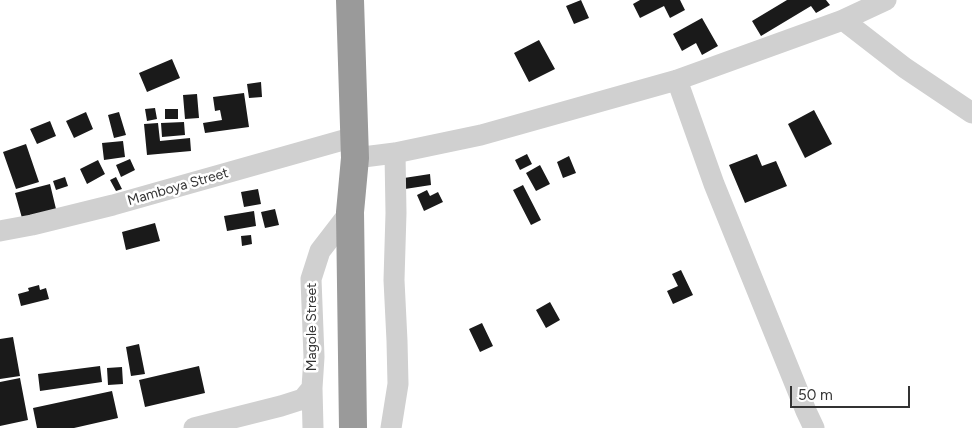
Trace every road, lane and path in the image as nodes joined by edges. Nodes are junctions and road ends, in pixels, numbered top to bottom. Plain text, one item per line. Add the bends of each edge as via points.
1 (350, 0) edge
2 (886, 0) edge
3 (843, 20) junction
4 (677, 80) junction
5 (972, 113) edge
6 (354, 148) junction
7 (395, 153) junction
8 (350, 212) junction
9 (0, 231) edge
10 (312, 388) junction
11 (194, 428) edge
12 (312, 428) edge
13 (352, 428) edge
14 (391, 428) edge
15 (814, 428) edge

1 - 6 highway
2 - 3 street, Mamboya Street
3 - 4 street, Mamboya Street
3 - 5 street via 905,68
4 - 7 street, Mamboya Street via 481,136
4 - 15 street via 721,202
6 - 7 street, Mamboya Street
6 - 8 highway
6 - 9 street, Mamboya Street
7 - 14 street via 394,280 398,384
8 - 10 street, Magole Street via 320,252 311,279
8 - 13 highway
10 - 11 street, Magole Street via 303,399
10 - 12 street

